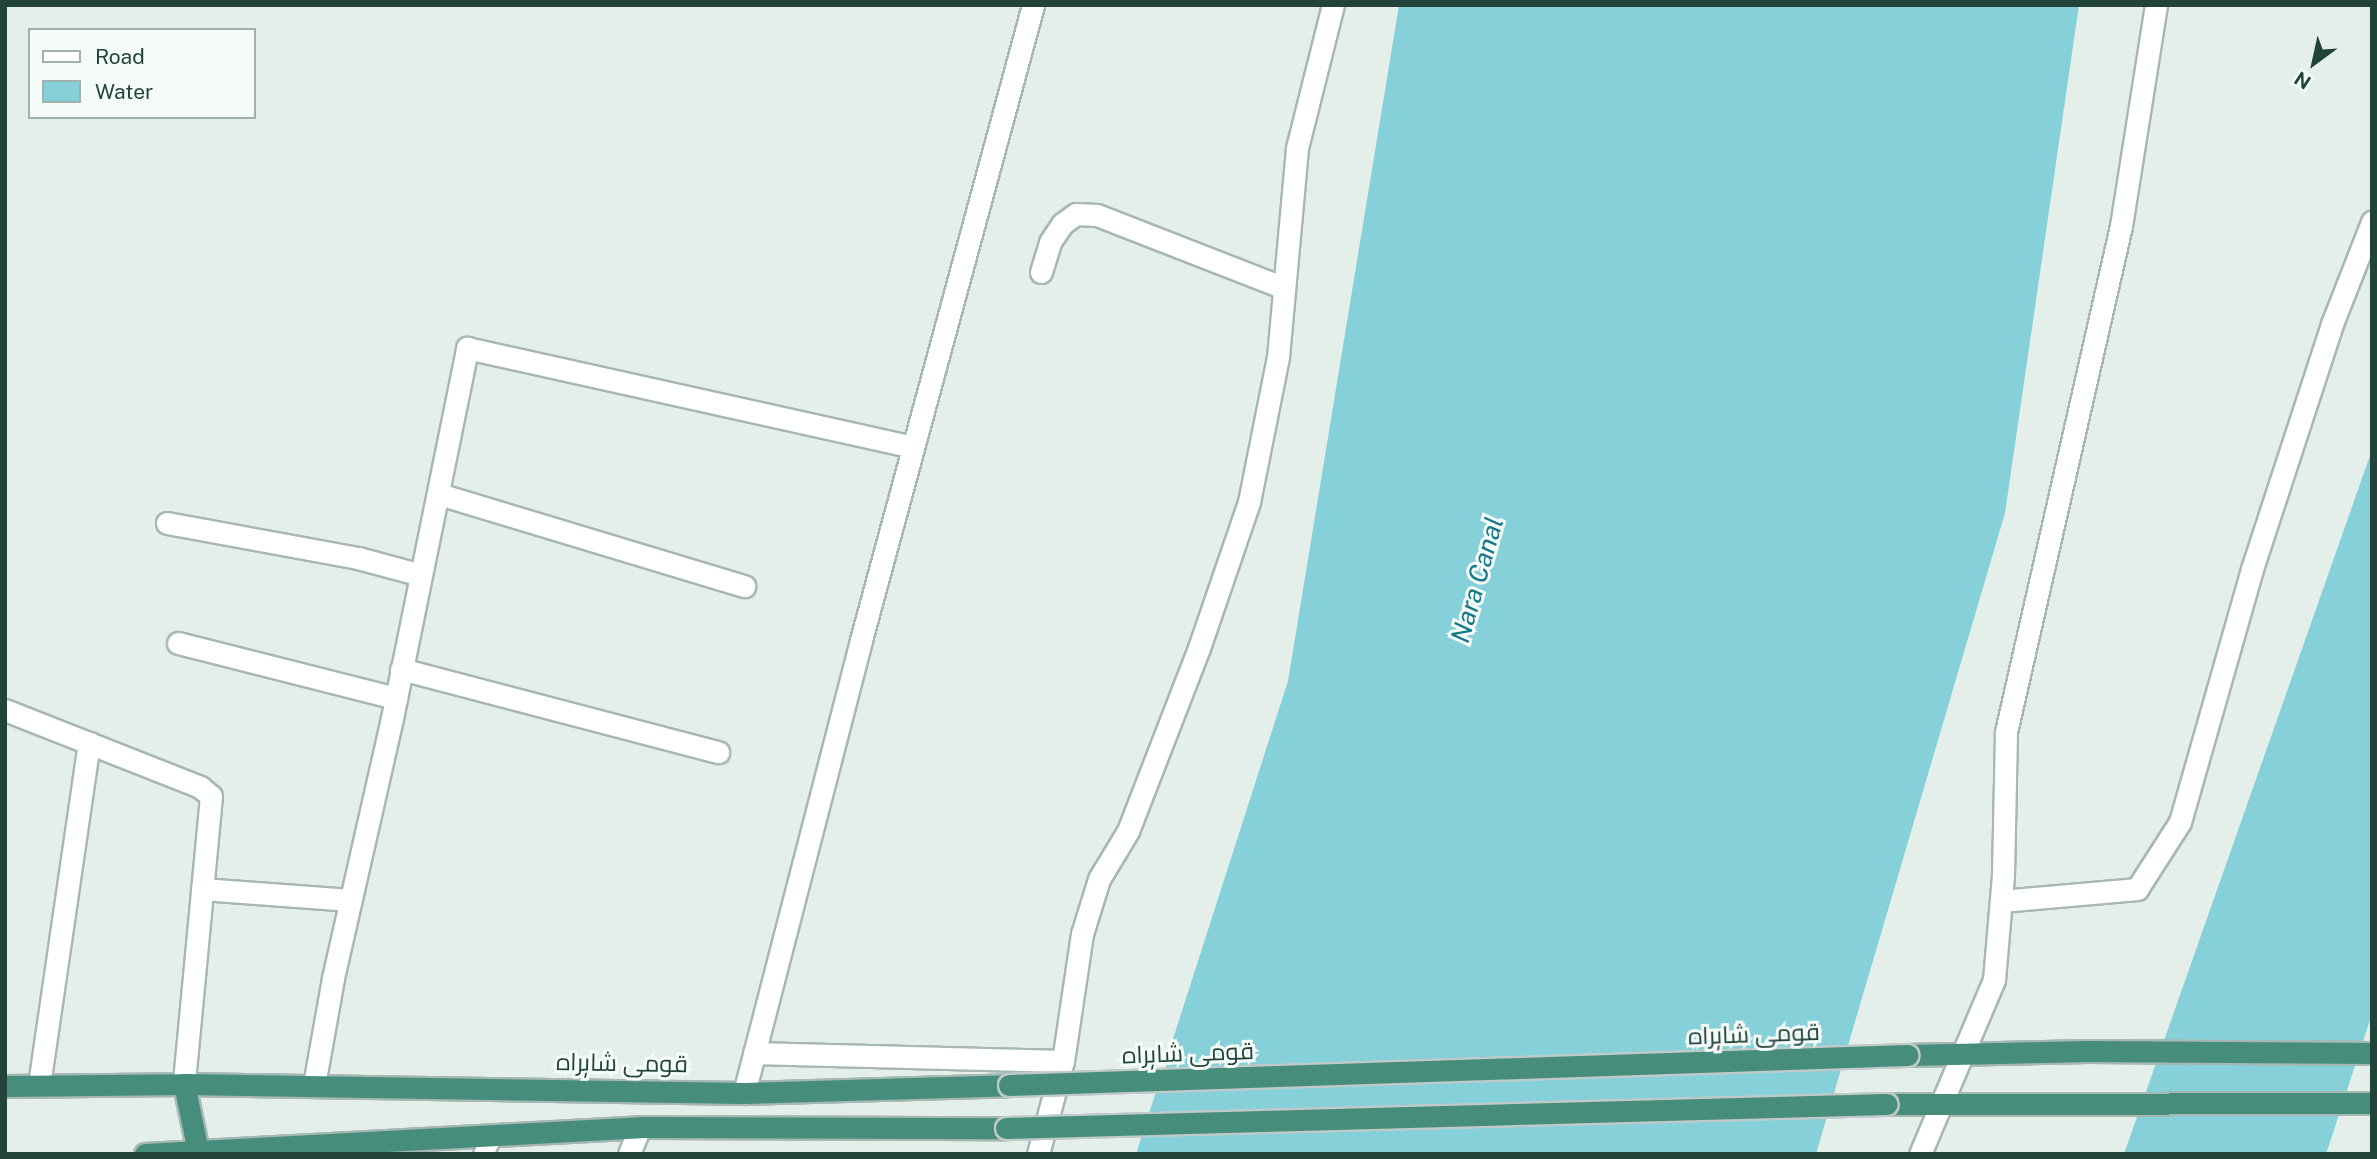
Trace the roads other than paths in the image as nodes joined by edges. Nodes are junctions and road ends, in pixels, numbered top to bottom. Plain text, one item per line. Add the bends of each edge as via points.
1 (1033, 5) edge
2 (1333, 5) edge
3 (2156, 5) edge
4 (2372, 222) edge
5 (1041, 272) dead end
6 (1284, 288) junction
7 (913, 447) junction
8 (439, 494) junction
9 (167, 523) dead end
10 (421, 575) junction
11 (744, 586) dead end
12 (178, 643) dead end
13 (401, 669) junction
14 (396, 698) junction
15 (5, 710) edge
16 (89, 743) junction
17 (718, 752) dead end
18 (202, 890) junction
19 (351, 900) junction
20 (2001, 901) junction
21 (754, 1053) junction
22 (2372, 1053) edge
23 (1964, 1054) junction
24 (1062, 1061) junction
25 (184, 1084) junction
26 (39, 1085) junction
27 (314, 1085) junction
28 (5, 1087) edge
29 (656, 1089) junction
30 (744, 1093) junction
31 (2372, 1102) edge
32 (1941, 1104) junction
33 (640, 1127) junction
34 (487, 1144) edge
35 (295, 1150) edge
36 (198, 1151) junction
37 (145, 1154) edge
38 (629, 1154) edge
39 (1038, 1154) edge
40 (1920, 1154) edge

1 - 7 street
2 - 6 street via 1297,148
3 - 20 street via 2121,226 2006,732
4 - 20 street via 2332,324 2252,569 2180,822 2137,889
5 - 6 street via 1050,242 1062,224 1076,214 1097,215
6 - 24 street via 1278,357 1249,502 1132,820 1099,879 1082,934
7 - 8 street via 467,348
7 - 21 street
8 - 10 street
8 - 11 street
9 - 10 street via 358,558
10 - 13 street
12 - 14 street
13 - 14 street
13 - 17 street
14 - 19 street
15 - 16 street
16 - 18 street via 200,787 211,796
16 - 26 street
18 - 19 street
18 - 25 street
19 - 27 street
20 - 23 street via 1994,980
21 - 24 street
21 - 30 street
22 - 23 highway, قومی شاہراہ
23 - 30 highway, قومی شاہراہ, bridge
23 - 32 street
24 - 39 street
25 - 26 highway, قومی شاہراہ
25 - 27 highway, قومی شاہراہ
25 - 36 highway
26 - 28 highway, قومی شاہراہ
27 - 29 highway, قومی شاہراہ
29 - 30 highway, قومی شاہراہ
29 - 33 highway
31 - 32 highway
32 - 33 highway, bridge via 1006,1128
32 - 40 street
33 - 34 highway
33 - 38 street
34 - 35 highway
35 - 36 highway
36 - 37 highway

